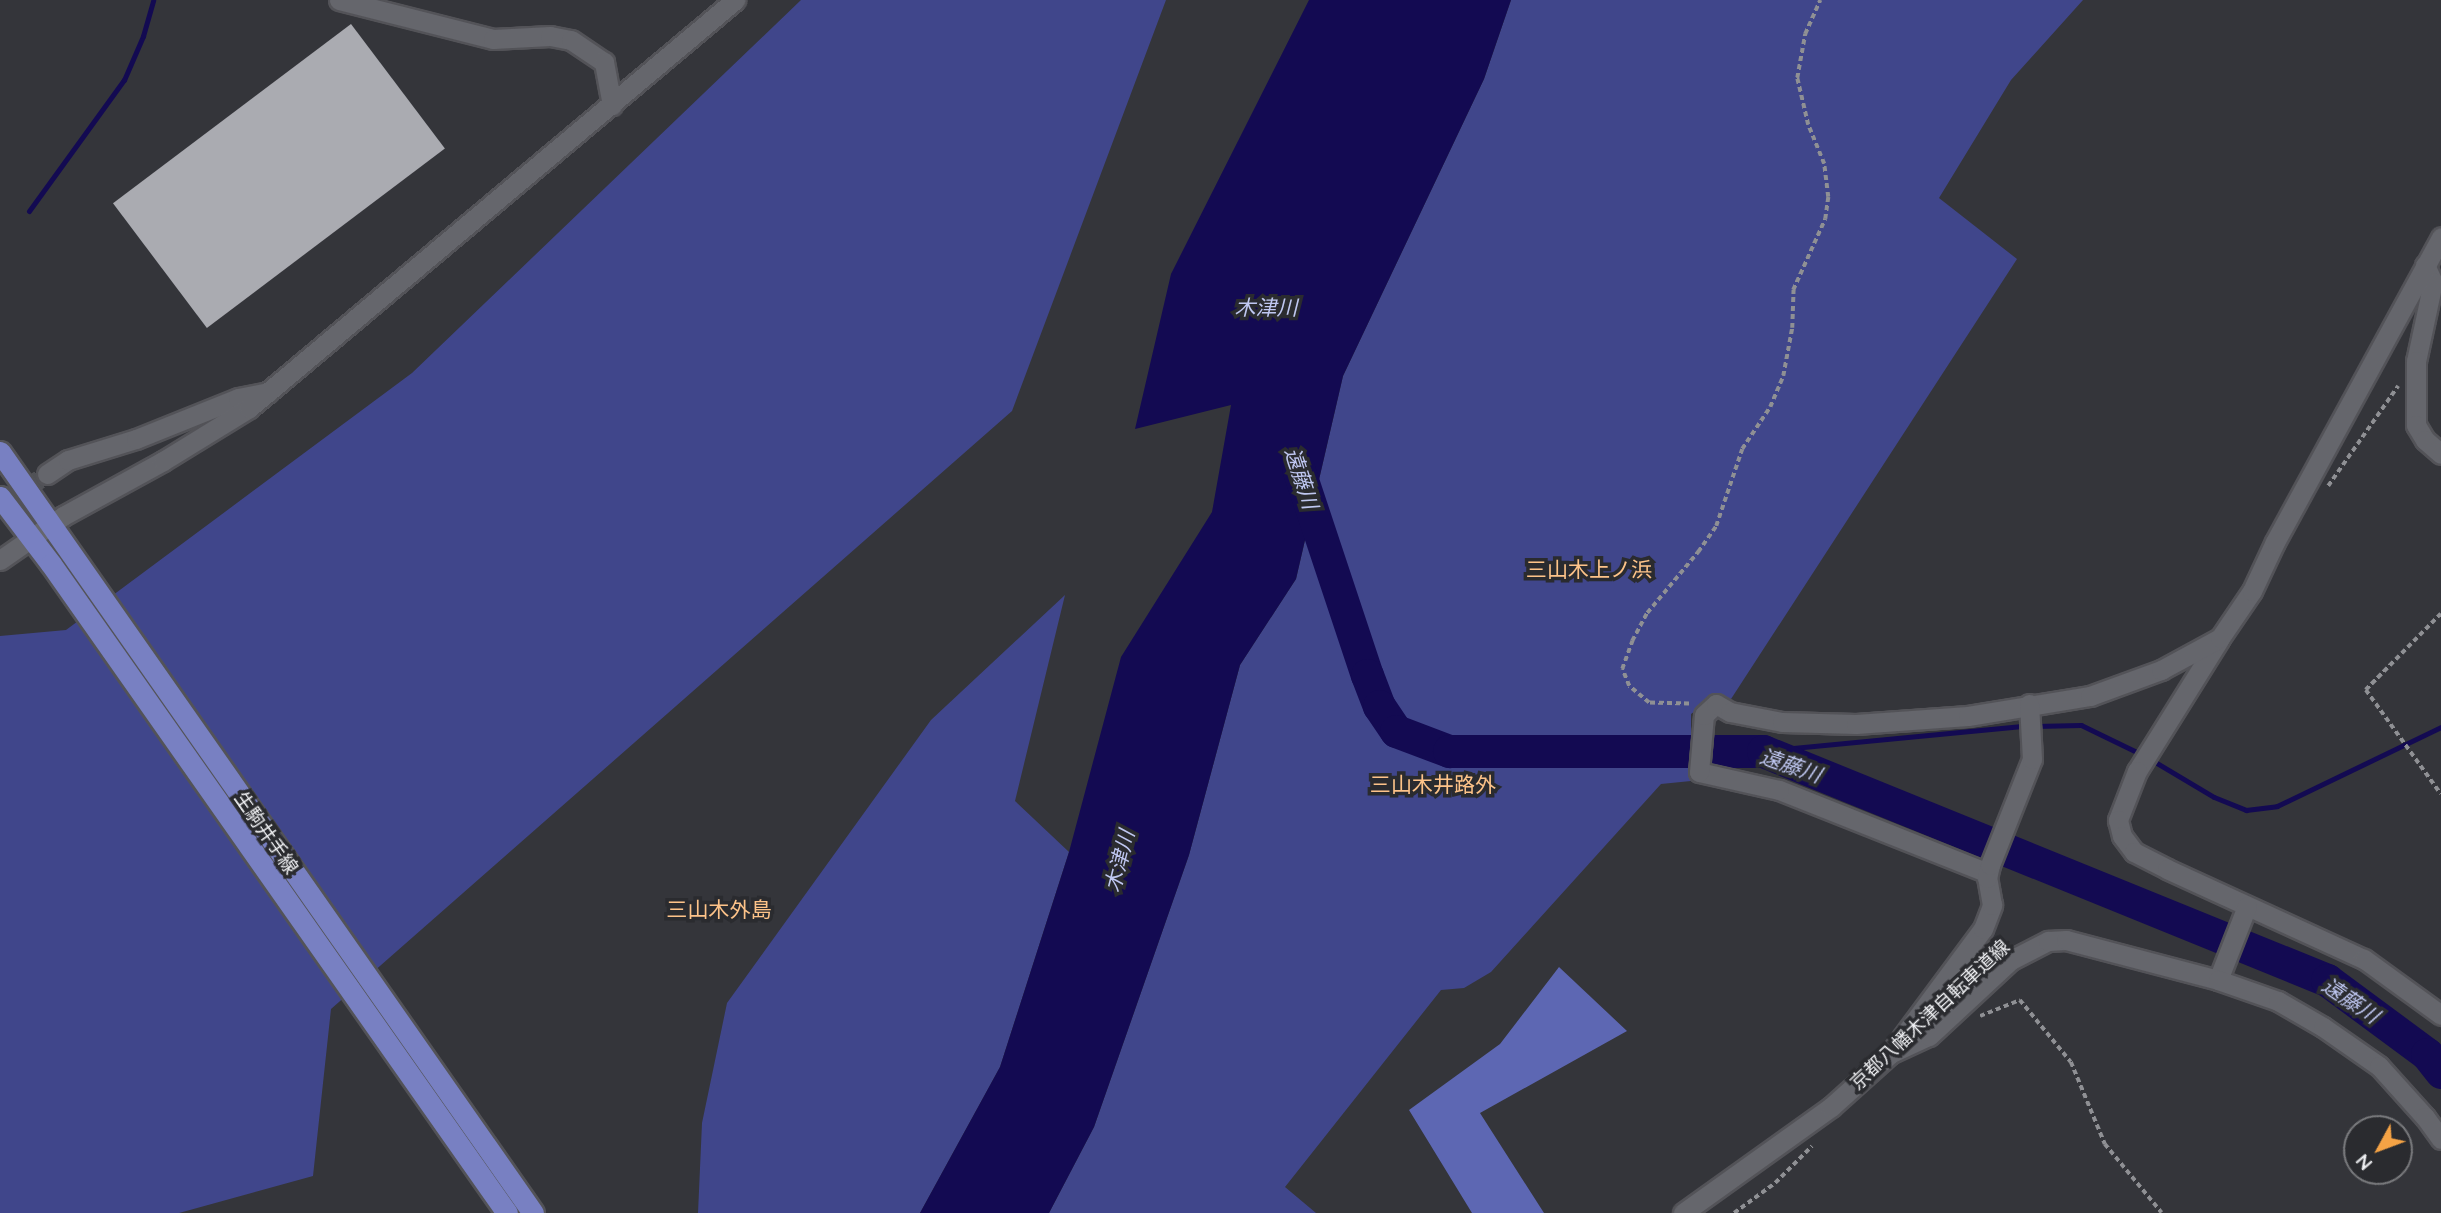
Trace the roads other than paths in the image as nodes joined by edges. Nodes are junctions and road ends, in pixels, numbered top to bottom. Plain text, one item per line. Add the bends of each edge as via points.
1 (339, 0) edge
2 (735, 0) edge
3 (612, 105) junction
4 (2441, 237) edge
5 (2425, 265) junction
6 (269, 392) junction
7 (0, 453) edge
8 (2441, 454) edge
9 (47, 474) tunnel mouth
10 (0, 497) edge
11 (50, 524) junction
12 (30, 539) junction
13 (60, 558) junction
14 (0, 560) edge
15 (2220, 638) junction
16 (2029, 704) junction
17 (1989, 873) junction
18 (2244, 912) junction
19 (2220, 974) junction
20 (2441, 1016) edge
21 (1889, 1054) junction
22 (2441, 1139) edge
23 (507, 1213) edge
24 (533, 1213) edge
25 (1683, 1213) edge

1 - 3 street via 493,39 550,36 571,40 604,62
2 - 3 street
3 - 6 street
4 - 5 street
5 - 8 street via 2433,282 2416,361 2416,425
5 - 15 street via 2252,591
6 - 9 street via 238,398 136,439 68,460
6 - 11 street via 163,461
7 - 11 main road, 生駒井手線
10 - 12 main road, 生駒井手線
11 - 12 street
11 - 13 main road, 生駒井手線
12 - 13 main road, 生駒井手線
12 - 14 street
13 - 23 main road, 生駒井手線
13 - 24 main road, 生駒井手線
15 - 16 street via 2161,670 2090,696
15 - 18 street via 2142,762 2118,821 2134,852
16 - 17 street via 2032,759
16 - 17 street via 1968,716 1856,724 1782,722 1730,712 1716,704 1704,716 1699,772 1779,790
17 - 21 street via 1992,905 1983,929
18 - 19 street
18 - 20 street via 2364,959
19 - 21 street via 2077,942 2048,941 2011,960 1929,1036
19 - 22 street via 2278,1001 2379,1066
21 - 25 street via 1831,1107

